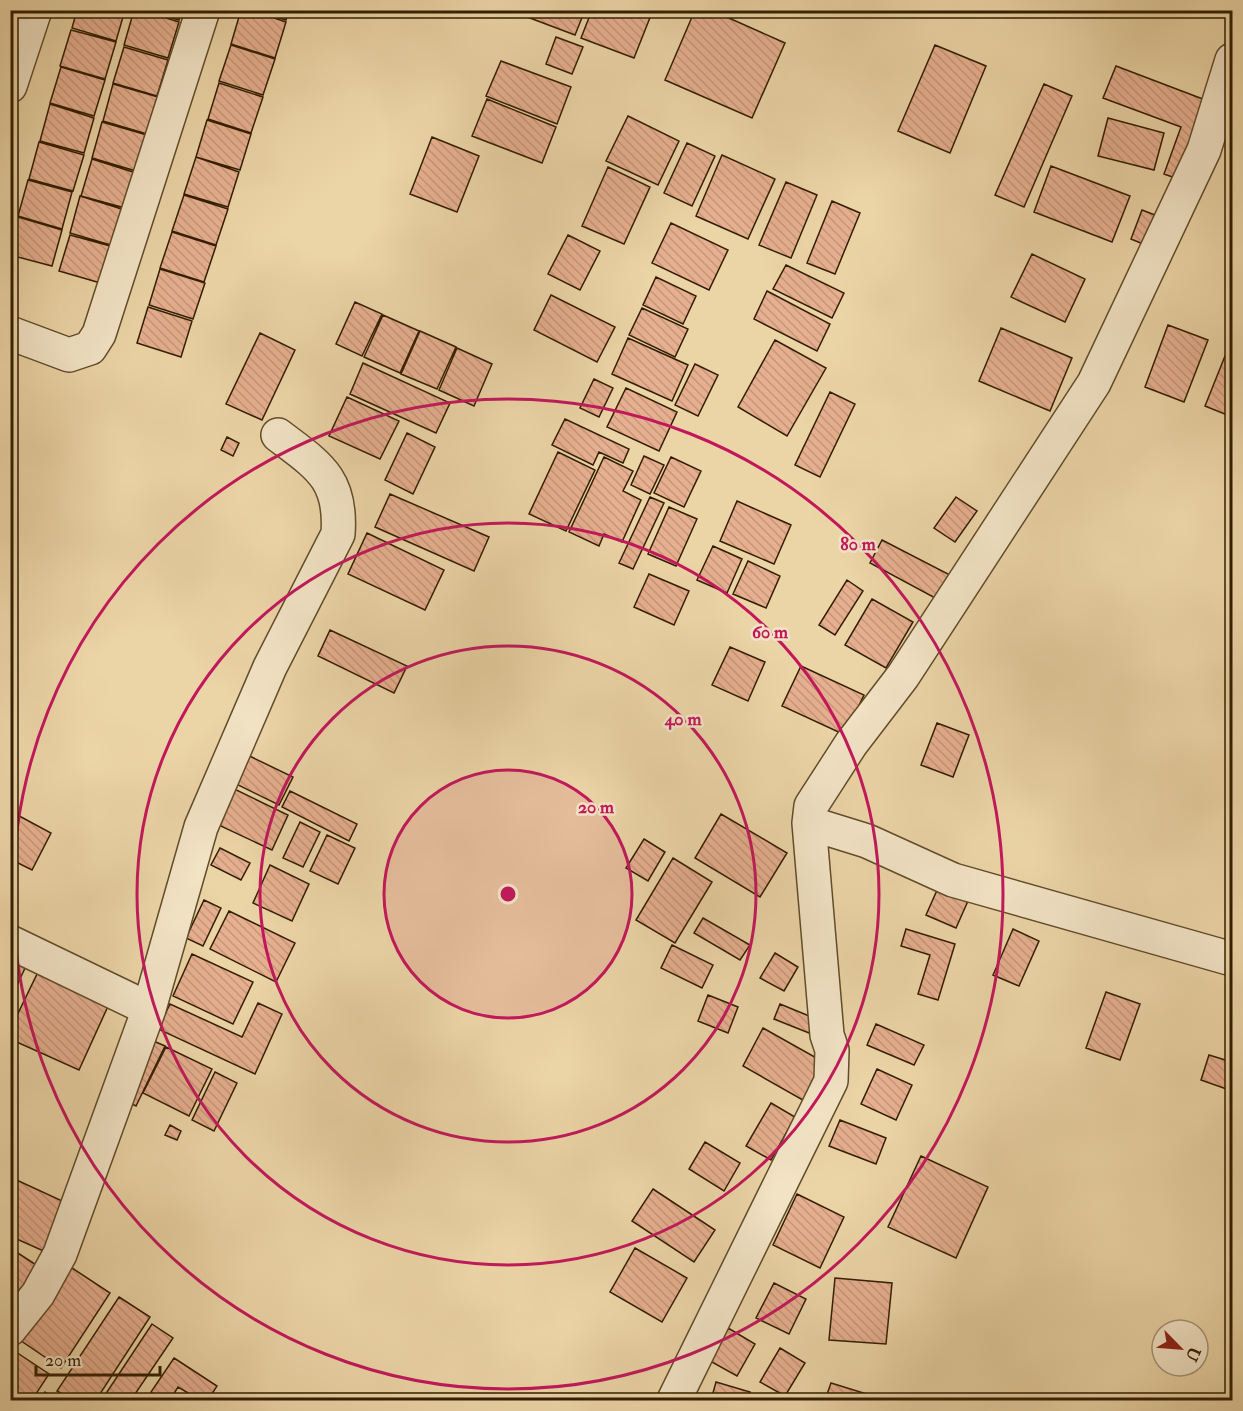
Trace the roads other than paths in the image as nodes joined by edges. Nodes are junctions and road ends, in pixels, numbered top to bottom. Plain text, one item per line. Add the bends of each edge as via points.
1 (35, 10) edge
2 (203, 10) edge
3 (1232, 63) edge
4 (10, 86) edge
5 (10, 333) edge
6 (278, 435) dead end
7 (809, 823) junction
8 (10, 942) edge
9 (1233, 959) edge
10 (148, 1009) junction
11 (10, 1329) edge
12 (674, 1401) edge

1 - 4 street
2 - 5 street via 99,334 90,348 69,355
3 - 7 street via 1204,150 1094,383 903,676 851,744 811,806
6 - 10 street via 310,459 332,484 339,514 338,534 270,667 201,827
7 - 9 street via 867,842 953,880
7 - 12 street via 827,1035 832,1050 831,1081
8 - 10 street
10 - 11 street via 60,1254 38,1294

